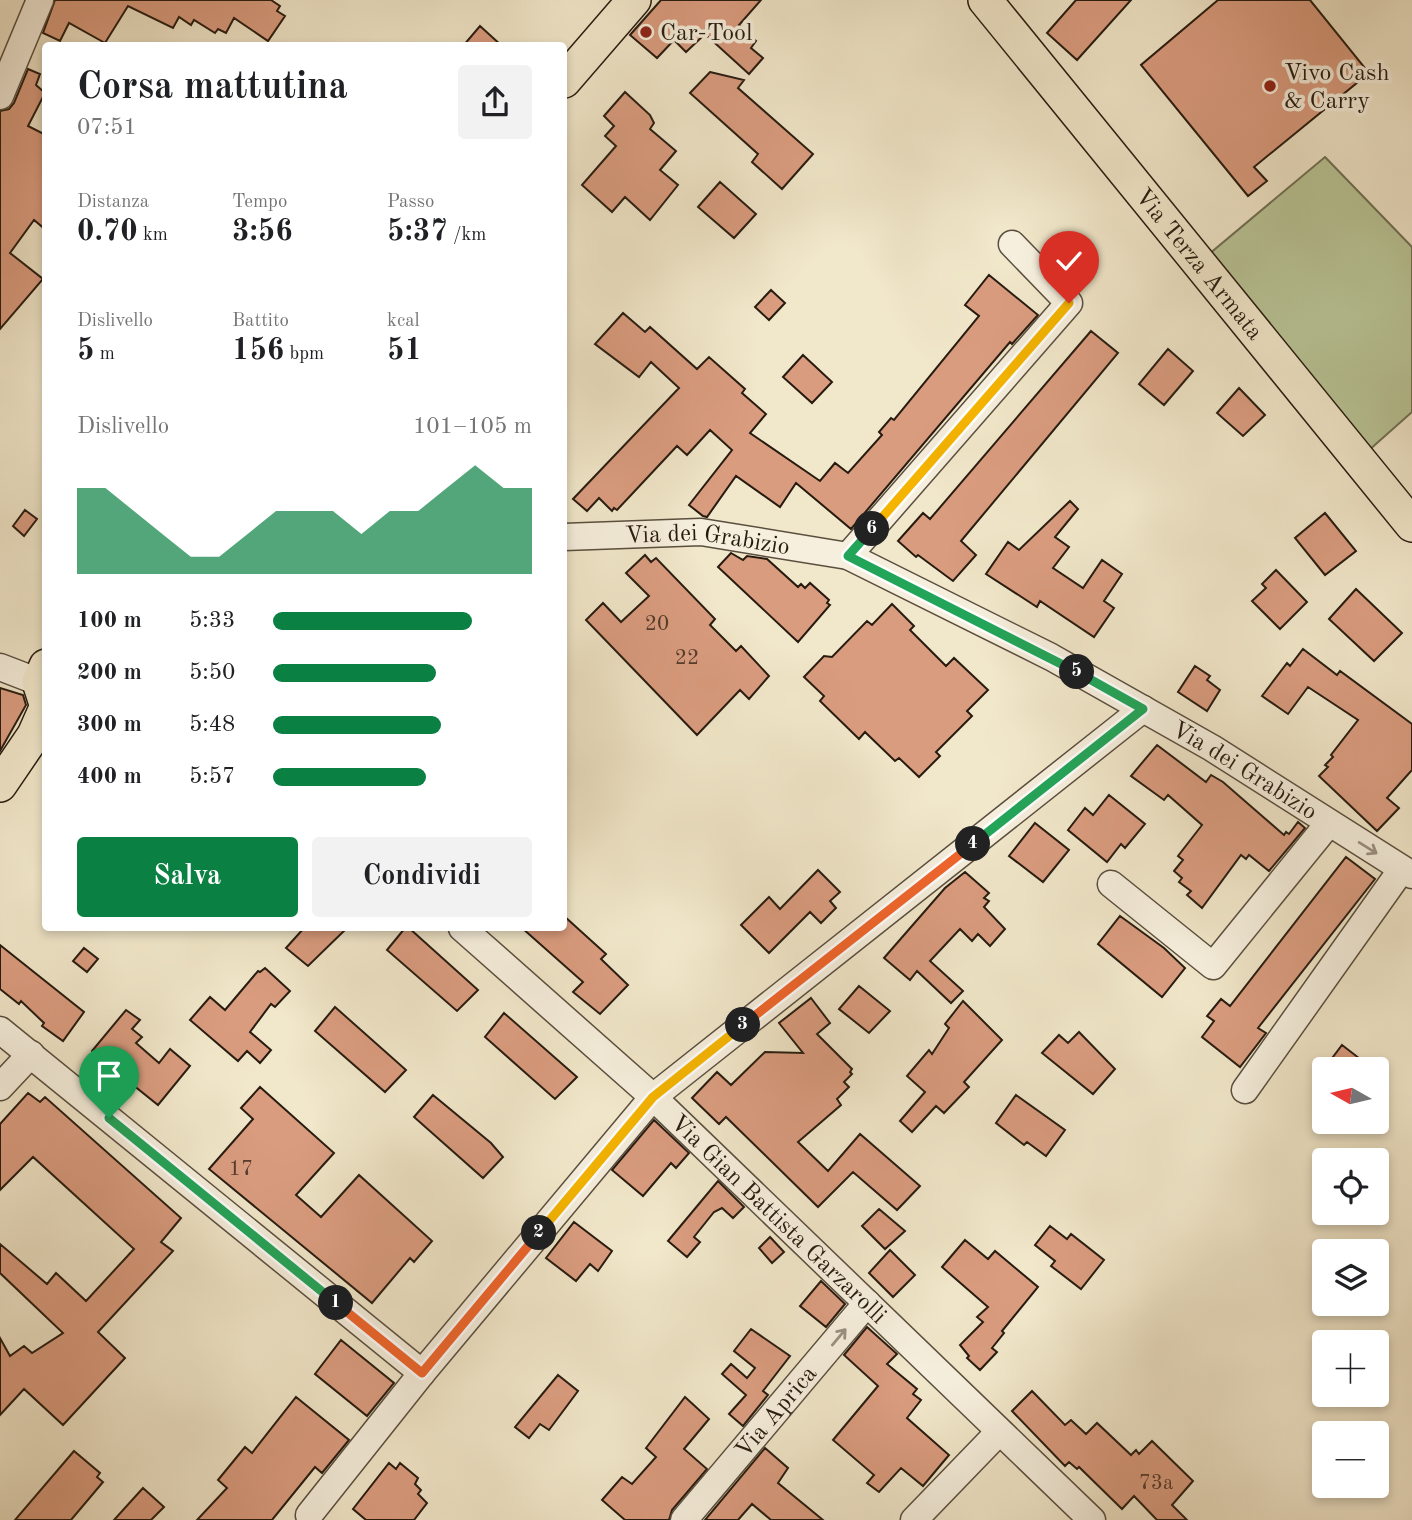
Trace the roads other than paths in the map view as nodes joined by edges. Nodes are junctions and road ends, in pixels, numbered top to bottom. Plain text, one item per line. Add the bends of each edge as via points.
1 (634, 0) edge
2 (985, 0) edge
3 (29, 6) edge
4 (567, 78) edge
5 (0, 96) edge
6 (1012, 244) dead end
7 (1412, 526) edge
8 (567, 537) edge
9 (848, 556) junction
10 (35, 692) edge
11 (1143, 709) junction
12 (0, 785) edge
13 (1329, 823) junction
14 (1407, 872) edge
15 (1111, 884) dead end
16 (465, 931) edge
17 (0, 1030) edge
18 (31, 1054) junction
19 (0, 1087) edge
20 (1245, 1090) dead end
21 (653, 1097) junction
22 (867, 1303) junction
23 (422, 1373) junction
24 (999, 1432) junction
25 (309, 1516) dead end
26 (684, 1520) edge
27 (914, 1520) edge
28 (1091, 1520) edge

1 - 4 main road
2 - 7 main road, Via Terza Armata
3 - 5 street
6 - 9 street via 1069,303
8 - 9 street, Via dei Grabizio via 701,532
9 - 11 street, Via dei Grabizio via 1051,657
10 - 12 main road
11 - 13 street, Via dei Grabizio
11 - 21 street
13 -> 14 street, Via dei Grabizio
13 - 15 street via 1213,966
14 - 20 street
16 - 21 street, Via Gian Battista Garzarolli
17 - 18 street
18 - 19 street
18 - 23 street
21 - 22 street, Via Gian Battista Garzarolli
21 - 23 street
22 - 24 street, Via Gian Battista Garzarolli
26 -> 22 street, Via Aprica
23 - 25 street
24 - 27 street
24 - 28 street, Via Gian Battista Garzarolli

